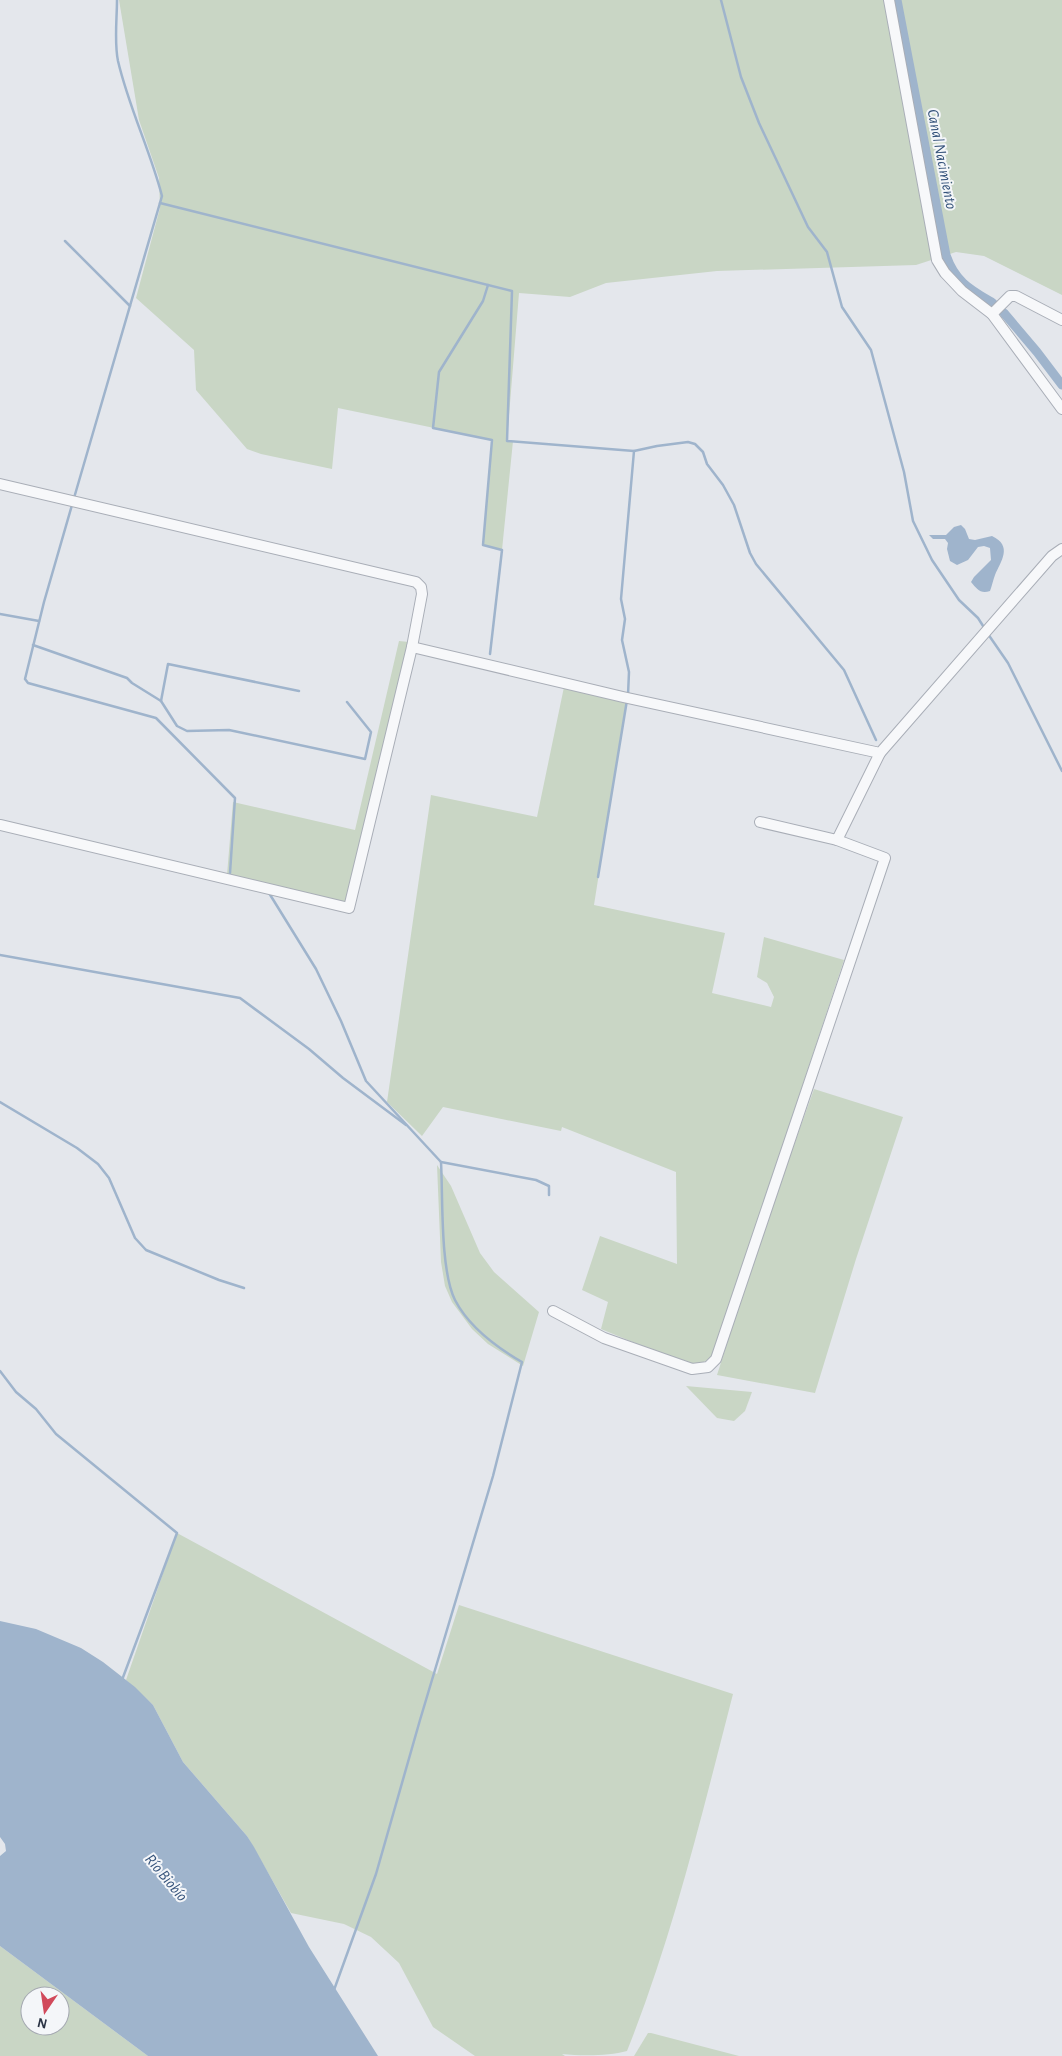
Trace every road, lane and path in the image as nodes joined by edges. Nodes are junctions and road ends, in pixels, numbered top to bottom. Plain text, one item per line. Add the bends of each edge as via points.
1 (889, 0) edge
2 (992, 314) junction
3 (1062, 320) edge
4 (1062, 409) edge
5 (0, 484) edge
6 (1062, 549) edge
7 (412, 647) junction
8 (880, 753) junction
9 (760, 822) dead end
10 (1, 825) dead end
11 (837, 840) junction
12 (553, 1311) dead end

1 - 2 street via 937,260 962,291
2 - 3 street via 1010,296 1016,296
2 - 4 street
5 - 7 street via 416,582 422,594
6 - 8 street via 1052,556
7 - 8 street
7 - 10 street via 349,908
8 - 11 street
9 - 11 street
11 - 12 street via 885,858 716,1359 708,1367 692,1369 604,1338

